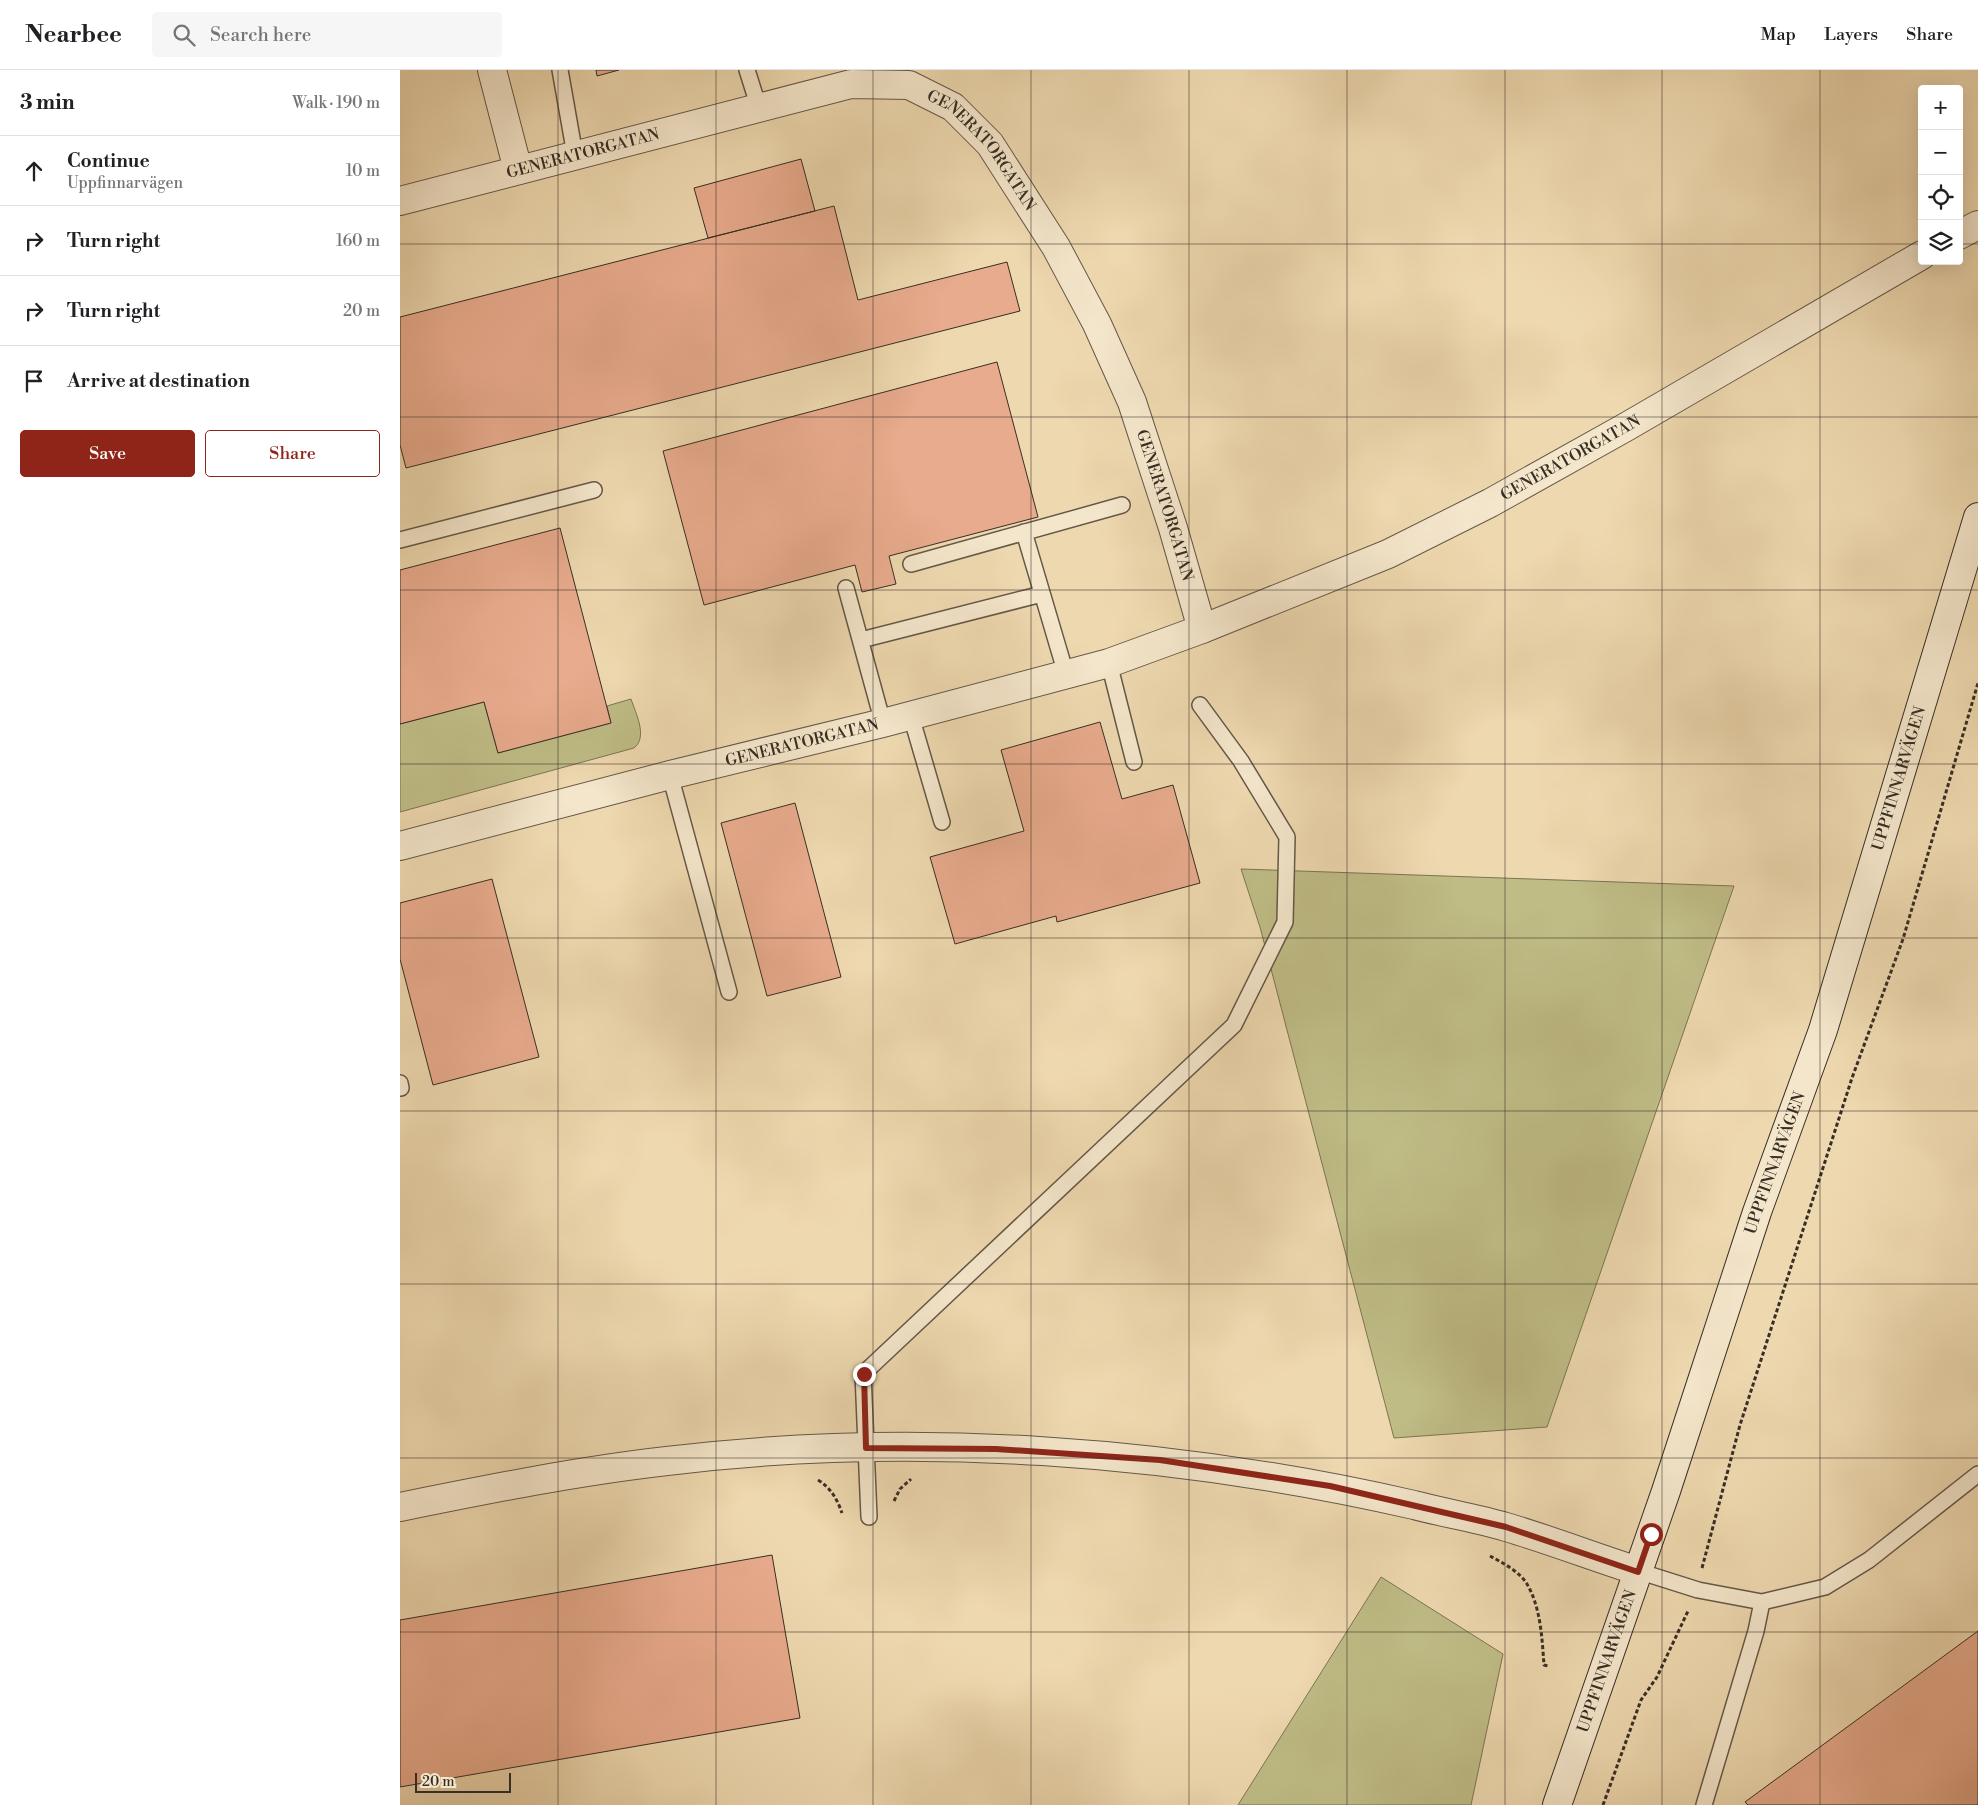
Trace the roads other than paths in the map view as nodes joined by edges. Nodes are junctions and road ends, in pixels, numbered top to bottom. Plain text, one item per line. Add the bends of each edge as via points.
1 (492, 70) edge
2 (560, 70) edge
3 (746, 70) edge
4 (911, 77) edge
5 (759, 108) junction
6 (575, 155) junction
7 (518, 170) junction
8 (400, 201) edge
9 (1978, 225) edge
10 (1963, 232) edge
11 (1918, 257) edge
12 (594, 490) dead end
13 (1122, 505) dead end
14 (1978, 517) edge
15 (1024, 532) junction
16 (400, 540) edge
17 (911, 564) dead end
18 (846, 588) dead end
19 (1042, 594) junction
20 (1202, 629) junction
21 (860, 640) junction
22 (1109, 663) junction
23 (1066, 674) junction
24 (1200, 705) dead end
25 (911, 716) junction
26 (883, 723) junction
27 (1134, 762) dead end
28 (670, 775) junction
29 (942, 822) dead end
30 (400, 846) edge
31 (729, 992) dead end
32 (866, 1448) junction
33 (1978, 1474) edge
34 (401, 1502) edge
35 (869, 1516) dead end
36 (1638, 1572) junction
37 (1762, 1602) junction
38 (1557, 1805) edge
39 (1704, 1805) edge

1 - 7 street
2 - 6 lane
3 - 5 lane
4 - 5 street, GENERATORGATAN via 851,84
4 - 20 street, GENERATORGATAN via 954,107 990,144 1056,248 1097,324 1132,402
5 - 6 street, GENERATORGATAN
6 - 7 street, GENERATORGATAN
7 - 8 street, GENERATORGATAN
9 - 10 street
11 - 20 street, GENERATORGATAN via 1490,503 1388,554
12 - 16 lane
13 - 15 lane
14 - 36 street, UPPFINNARVÄGEN via 1823,1030 1757,1212
15 - 17 lane
15 - 19 lane
18 - 21 lane
19 - 21 lane
19 - 23 lane
20 - 22 street, GENERATORGATAN
21 - 26 lane
22 - 23 street, GENERATORGATAN
22 - 27 lane
23 - 25 street, GENERATORGATAN
24 - 32 lane via 1241,761 1287,837 1286,922 1234,1025 864,1374
25 - 26 street, GENERATORGATAN
25 - 29 lane
26 - 28 street, GENERATORGATAN
28 - 30 street, GENERATORGATAN
28 - 31 lane
32 - 34 street via 668,1460
32 - 35 lane
32 - 36 street via 996,1449 1160,1460 1330,1486 1506,1527
33 - 37 lane via 1869,1560 1825,1588
36 - 37 lane via 1698,1590
36 - 38 street, UPPFINNARVÄGEN
37 - 39 lane

